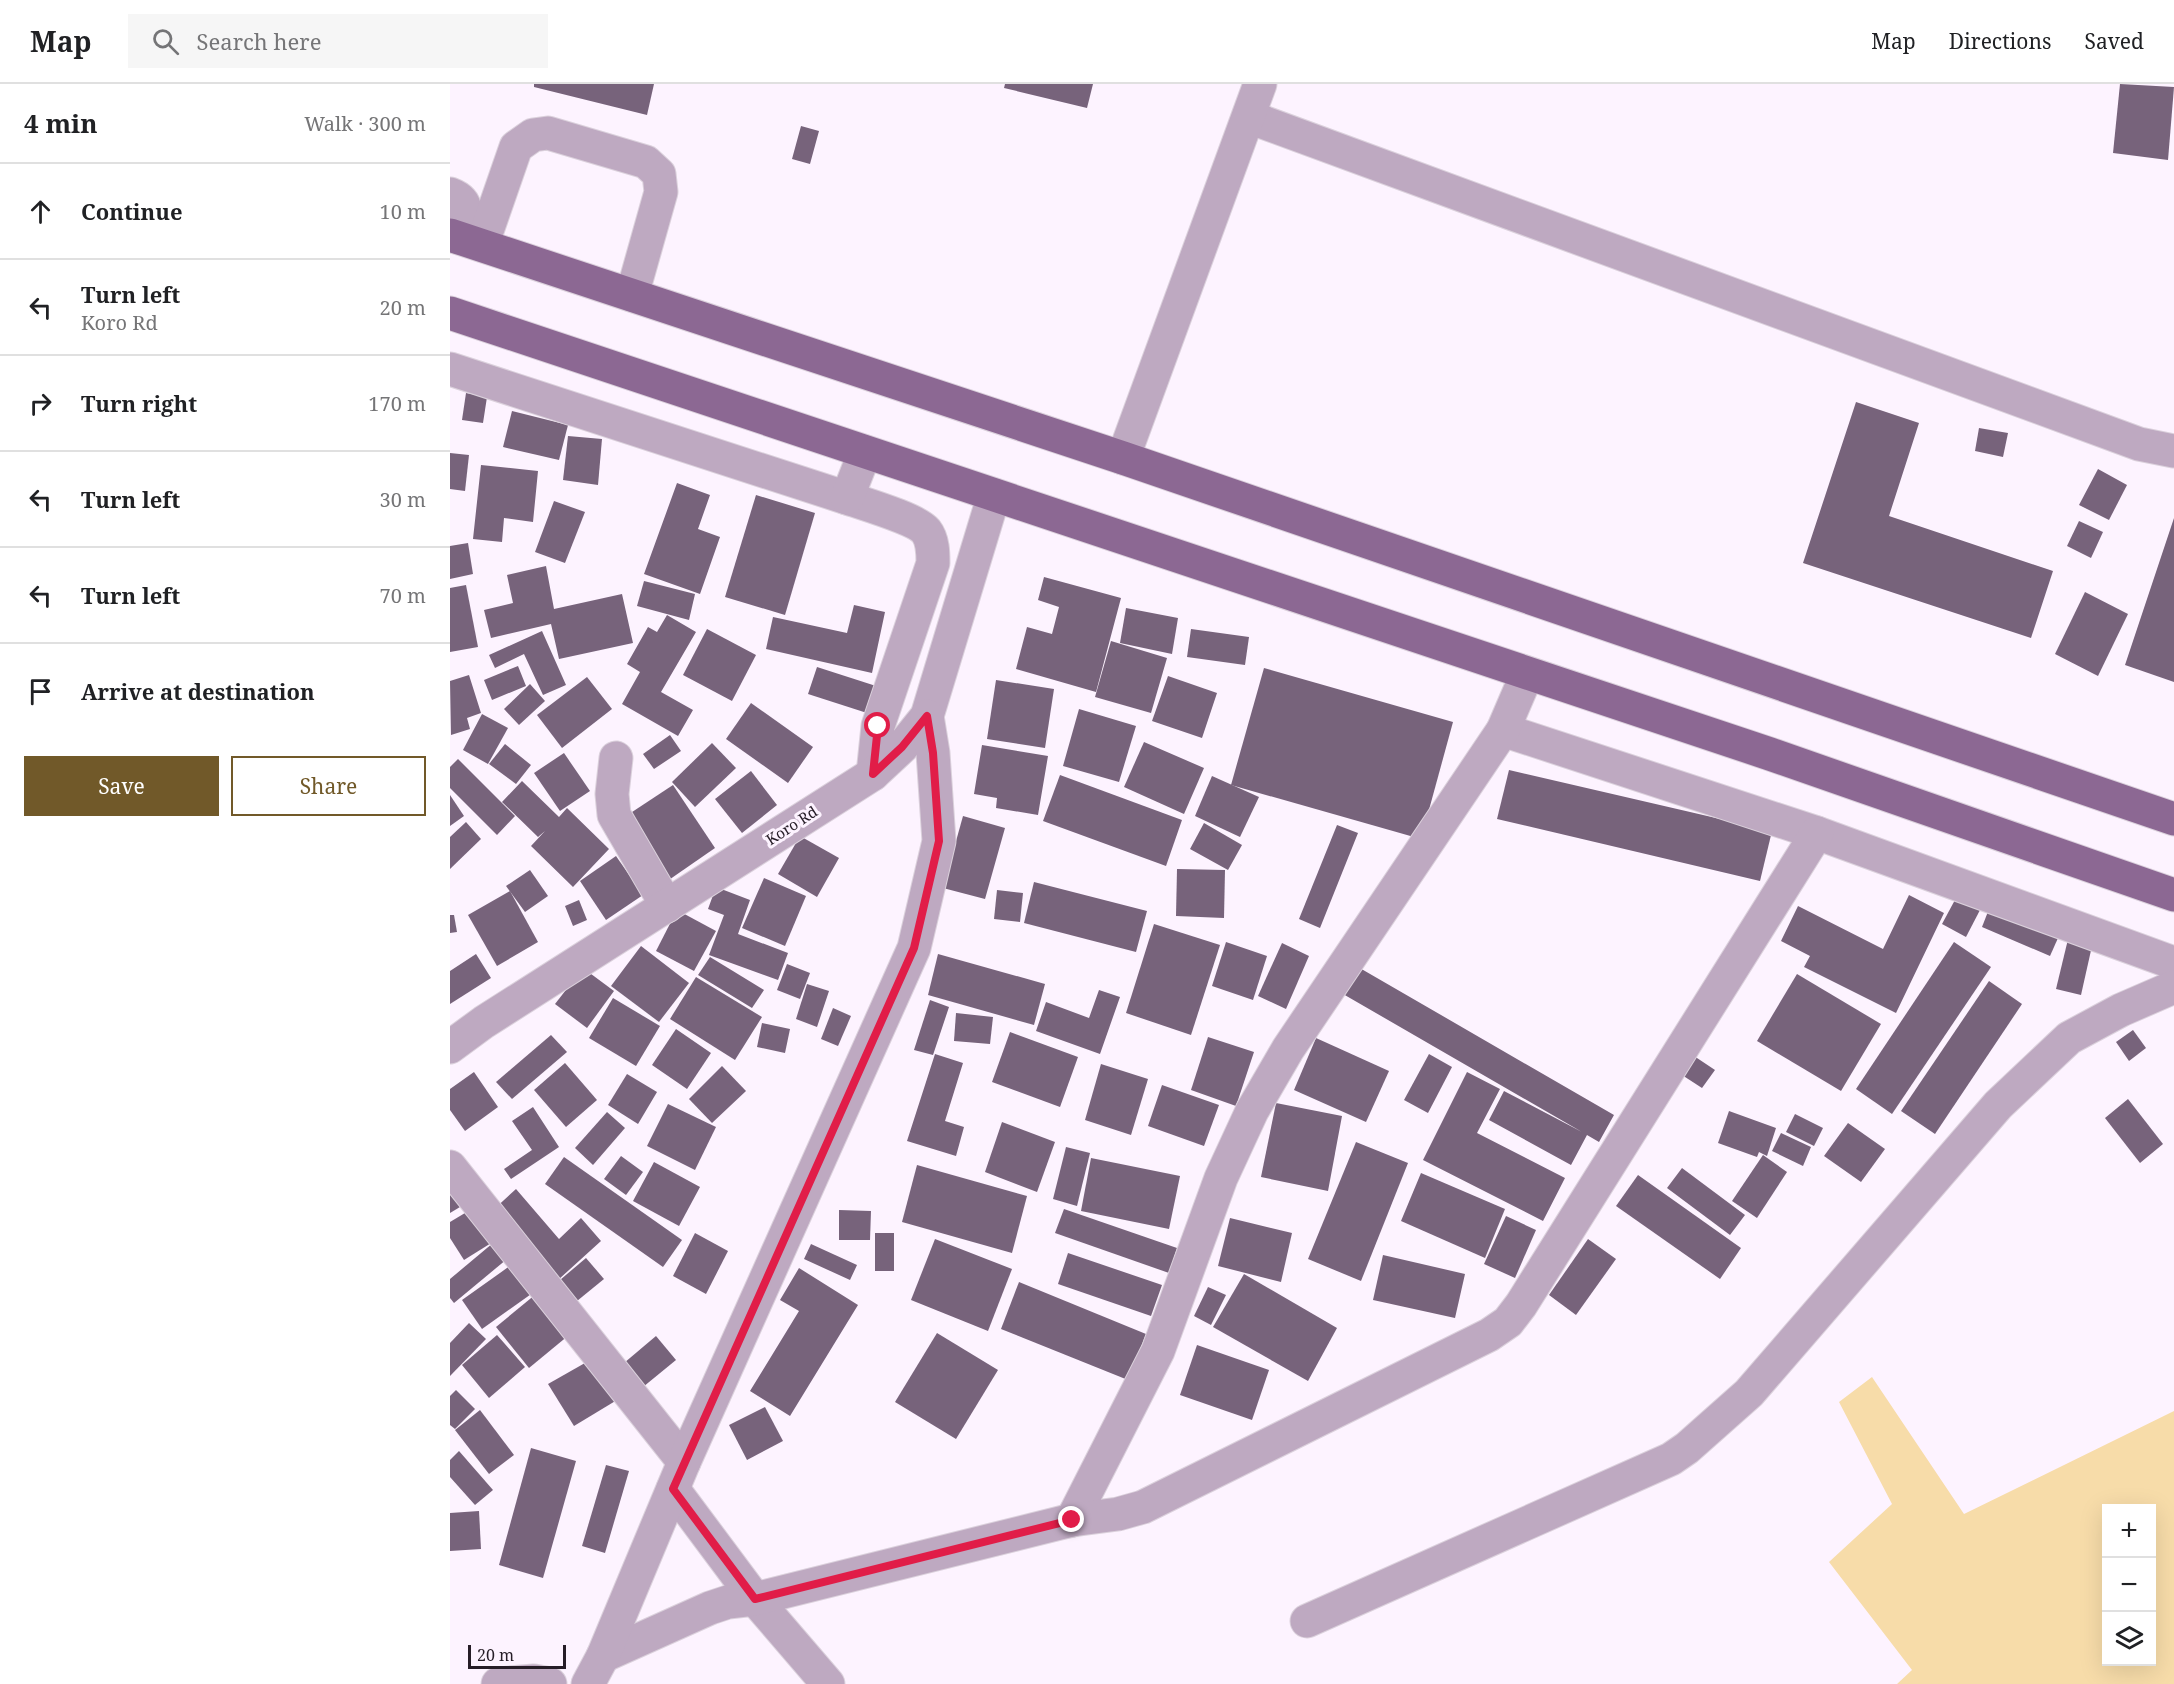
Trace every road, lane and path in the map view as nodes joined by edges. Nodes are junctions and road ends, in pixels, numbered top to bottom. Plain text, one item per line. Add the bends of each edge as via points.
1 (1260, 84) edge
2 (1249, 117) junction
3 (450, 194) edge
4 (463, 239) edge
5 (632, 295) junction
6 (450, 313) edge
7 (450, 369) edge
8 (2174, 451) edge
9 (865, 452) junction
10 (1123, 458) junction
11 (994, 495) junction
12 (848, 498) junction
13 (1527, 674) junction
14 (927, 716) junction
15 (1503, 730) junction
16 (616, 758) dead end
17 (873, 774) junction
18 (2174, 819) edge
19 (1817, 833) junction
20 (2174, 895) edge
21 (667, 906) junction
22 (2174, 963) edge
23 (2174, 987) edge
24 (450, 1047) edge
25 (450, 1167) edge
26 (679, 1475) junction
27 (1072, 1520) junction
28 (755, 1599) junction
29 (1307, 1621) dead end
30 (603, 1656) junction
31 (498, 1684) edge
32 (550, 1684) edge
33 (588, 1684) edge
34 (828, 1684) edge

1 - 2 street
2 - 8 street via 2139,444
2 - 10 street
3 - 4 street via 462,200 465,207
4 - 5 main road
4 - 5 street via 516,147 533,135 548,133 646,162 659,174 661,192
5 - 10 main road
6 - 9 main road
7 - 12 street
9 - 11 main road
9 - 12 street
10 - 18 main road
11 - 13 main road
11 - 14 street, Koro Rd
12 - 17 street via 918,525 926,531 933,552 933,563 878,726
13 - 15 street
13 - 20 main road
14 - 17 street, Koro Rd
14 - 26 street via 939,841 914,948
15 - 19 street
15 - 27 street via 1288,1049 1252,1111 1221,1178 1158,1351
16 - 21 street via 614,815
17 - 21 street, Koro Rd
19 - 22 street
19 - 27 street via 1508,1322 1489,1335 1143,1507
21 - 24 street, Koro Rd
23 - 29 street via 2069,1038 1998,1106 1749,1393 1687,1448 1671,1459
25 - 26 street
26 - 28 street
26 - 30 street
27 - 28 street
28 - 30 street via 710,1608
28 - 34 street
30 - 33 street
31 - 32 street

